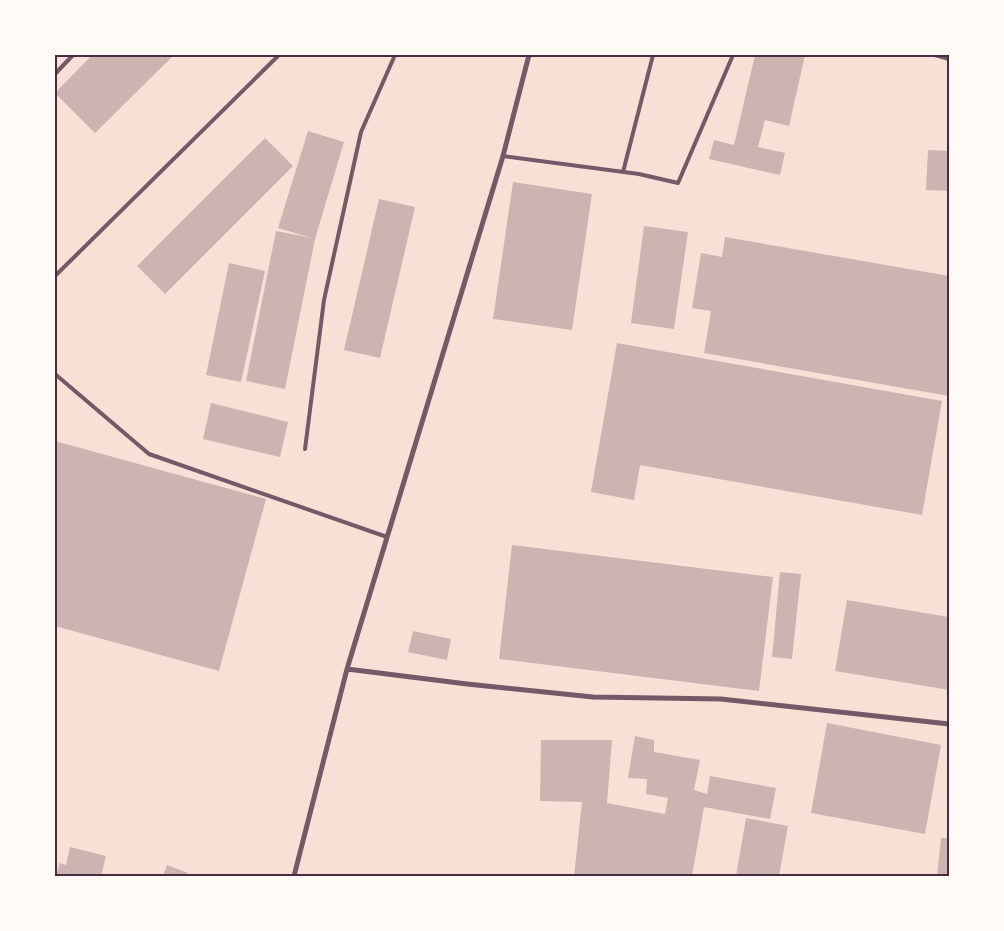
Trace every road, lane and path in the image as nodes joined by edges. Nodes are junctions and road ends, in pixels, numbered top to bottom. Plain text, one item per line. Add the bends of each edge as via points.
1 (73, 55) edge
2 (279, 55) edge
3 (395, 55) edge
4 (529, 55) edge
5 (653, 55) edge
6 (733, 55) edge
7 (935, 55) edge
8 (949, 59) edge
9 (55, 74) edge
10 (503, 156) junction
11 (623, 172) junction
12 (55, 276) edge
13 (55, 374) edge
14 (305, 449) dead end
15 (387, 538) junction
16 (347, 670) junction
17 (949, 724) edge
18 (294, 876) edge

1 - 9 lane
2 - 12 lane
3 - 14 lane via 361,132 324,300
4 - 10 street
5 - 11 lane
6 - 11 lane via 678,183
7 - 8 lane
10 - 11 lane
10 - 15 street
13 - 15 lane via 149,454
15 - 16 street
16 - 17 street via 593,697 721,699
16 - 18 street

